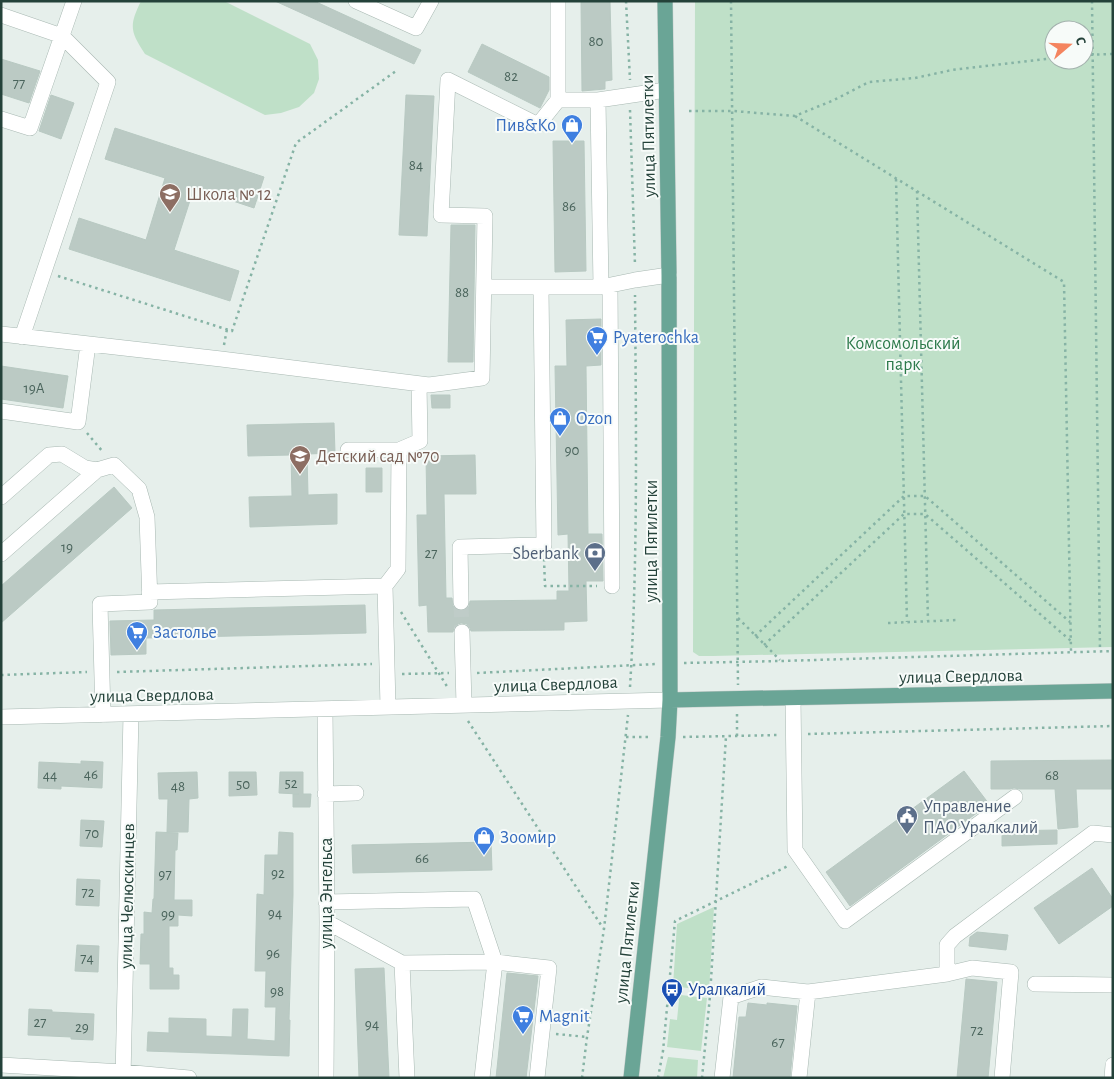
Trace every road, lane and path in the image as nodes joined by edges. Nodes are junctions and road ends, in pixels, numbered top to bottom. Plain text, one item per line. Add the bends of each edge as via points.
1 (74, 1) edge
2 (356, 1) edge
3 (431, 1) edge
4 (558, 1) edge
5 (626, 1) edge
6 (665, 1) edge
7 (731, 1) edge
8 (1092, 1) edge
9 (1, 15) edge
10 (1092, 20) edge
11 (62, 36) junction
12 (1094, 54) edge
13 (1113, 54) edge
14 (1044, 59) edge
15 (1092, 70) edge
16 (396, 71) dead end
17 (666, 90) junction
18 (630, 94) junction
19 (558, 100) junction
20 (598, 100) junction
21 (689, 111) dead end
22 (733, 112) junction
23 (796, 116) junction
24 (1, 119) edge
25 (896, 178) junction
26 (918, 191) junction
27 (44, 271) junction
28 (669, 275) junction
29 (635, 280) junction
30 (605, 286) junction
31 (484, 287) junction
32 (541, 288) junction
33 (1, 334) edge
34 (22, 336) junction
35 (88, 344) junction
36 (419, 384) junction
37 (1, 411) edge
38 (78, 422) junction
39 (348, 450) dead end
40 (398, 450) junction
41 (114, 464) junction
42 (96, 470) junction
43 (904, 496) junction
44 (925, 496) junction
45 (1, 497) edge
46 (904, 514) junction
47 (925, 514) junction
48 (544, 545) junction
49 (1, 554) edge
50 (385, 586) junction
51 (612, 586) junction
52 (635, 586) junction
53 (149, 592) junction
54 (461, 602) tunnel mouth
55 (400, 610) dead end
56 (737, 617) junction
57 (957, 620) dead end
58 (928, 621) junction
59 (907, 622) junction
60 (1070, 622) junction
61 (888, 623) dead end
62 (462, 632) tunnel mouth
63 (755, 636) junction
64 (1071, 641) junction
65 (764, 645) junction
66 (1100, 651) junction
67 (1113, 651) edge
68 (1071, 652) junction
69 (781, 661) junction
70 (710, 662) dead end
71 (738, 662) junction
72 (632, 666) junction
73 (387, 670) junction
74 (102, 672) junction
75 (463, 673) junction
76 (439, 674) junction
77 (1, 675) edge
78 (1113, 691) edge
79 (792, 698) junction
80 (670, 700) junction
81 (630, 701) junction
82 (461, 706) junction
83 (388, 707) junction
84 (324, 709) junction
85 (131, 714) junction
86 (103, 715) junction
87 (1, 717) edge
88 (1113, 726) edge
89 (793, 735) junction
90 (726, 736) junction
91 (626, 737) junction
92 (668, 737) junction
93 (325, 794) junction
94 (356, 794) dead end
95 (1015, 797) dead end
96 (1113, 835) edge
97 (802, 860) junction
98 (716, 901) junction
99 (326, 902) junction
100 (327, 922) junction
101 (604, 929) junction
102 (495, 962) junction
103 (402, 963) junction
104 (947, 974) junction
105 (1034, 984) dead end
106 (1113, 985) edge
107 (808, 992) junction
108 (542, 1032) junction
109 (587, 1037) junction
110 (1, 1065) edge
111 (1113, 1065) edge
112 (123, 1075) edge
113 (189, 1078) edge
114 (326, 1078) edge
115 (407, 1078) edge
116 (482, 1078) edge
117 (537, 1078) edge
118 (582, 1078) edge
119 (631, 1078) edge
120 (658, 1078) edge
121 (702, 1078) edge
122 (722, 1078) edge
123 (799, 1078) edge
124 (1002, 1078) edge
125 (1112, 1078) edge

1 - 11 street
2 - 3 street via 416,28
4 - 19 street
5 - 18 path
6 - 17 main road, улица Пятилетки
7 - 22 path
8 - 10 path
9 - 11 street
11 - 24 street via 30,128
11 - 27 street via 108,82
12 - 13 path
14 - 23 path via 869,82
15 - 66 path
16 - 27 path via 296,143 232,331
17 - 18 street
17 - 28 main road, улица Пятилетки
18 - 20 street
18 - 29 path
19 - 20 street
19 - 31 street via 538,125 448,80 441,215 485,216
20 - 30 street
21 - 22 path
22 - 23 path
22 - 56 path
23 - 25 path
25 - 26 path
25 - 43 path
26 - 44 path
26 - 60 path via 1064,282
27 - 34 street
28 - 29 street
28 - 80 main road, улица Пятилетки
29 - 30 street
29 - 52 path
30 - 32 street
30 - 51 street
31 - 32 street
31 - 36 street via 482,378
32 - 48 street
33 - 34 street
34 - 35 street
35 - 36 street
35 - 38 street
36 - 40 street via 420,441
37 - 38 street
38 - 41 path
39 - 40 street
40 - 50 street via 398,570
41 - 42 street
41 - 53 street via 138,489 147,517
42 - 45 street via 85,468 62,454 49,454
42 - 49 street
43 - 44 path
43 - 46 path
43 - 63 path
44 - 47 path
44 - 60 path
46 - 47 path
46 - 59 path
46 - 65 path
47 - 58 path
47 - 64 path
48 - 51 path via 545,586
48 - 54 street via 460,548
50 - 53 street
50 - 73 street
51 - 52 path
52 - 72 path
53 - 74 street via 150,602 100,604
55 - 76 path
56 - 63 path
56 - 71 path
57 - 58 path
58 - 59 path
59 - 61 path
60 - 64 path
62 - 75 street
63 - 65 path
64 - 68 path
65 - 69 path
66 - 67 path
66 - 68 path
68 - 69 path
69 - 71 path
70 - 71 path
72 - 75 path
72 - 81 path
73 - 74 path via 376,664
73 - 76 path via 395,675
73 - 83 street
74 - 77 path
74 - 86 street
75 - 76 path
75 - 82 street
76 - 82 path
78 - 79 main road, улица Свердлова
79 - 80 main road, улица Свердлова
79 - 89 street
80 - 81 street, улица Свердлова
80 - 92 main road, улица Пятилетки
81 - 82 street, улица Свердлова
81 - 91 path
82 - 83 street, улица Свердлова
82 - 101 path
83 - 84 street, улица Свердлова
84 - 85 street, улица Свердлова
84 - 93 street, улица Энгельса
85 - 86 street, улица Свердлова
85 - 112 street, улица Челюскинцев
86 - 87 street, улица Свердлова
88 - 89 path
89 - 90 path
89 - 97 street via 795,850
90 - 92 path
90 - 98 path
91 - 92 path
91 - 101 path
92 - 119 main road, улица Пятилетки
93 - 94 street
93 - 99 street, улица Энгельса
95 - 97 street via 845,921
96 - 104 street via 1093,833 955,936 947,945
97 - 98 path
98 - 120 path via 675,921
98 - 121 path
99 - 100 street, улица Энгельса
99 - 102 street via 474,899
100 - 103 street
100 - 114 street, улица Энгельса
101 - 109 path
102 - 103 street
102 - 108 street via 549,968
102 - 116 street
103 - 115 street
104 - 107 street
104 - 124 street via 972,968 1011,972
105 - 106 street
107 - 122 street via 761,987 731,997
107 - 123 street
108 - 109 path
108 - 117 street
109 - 118 path
110 - 112 street
111 - 125 street
112 - 113 street

